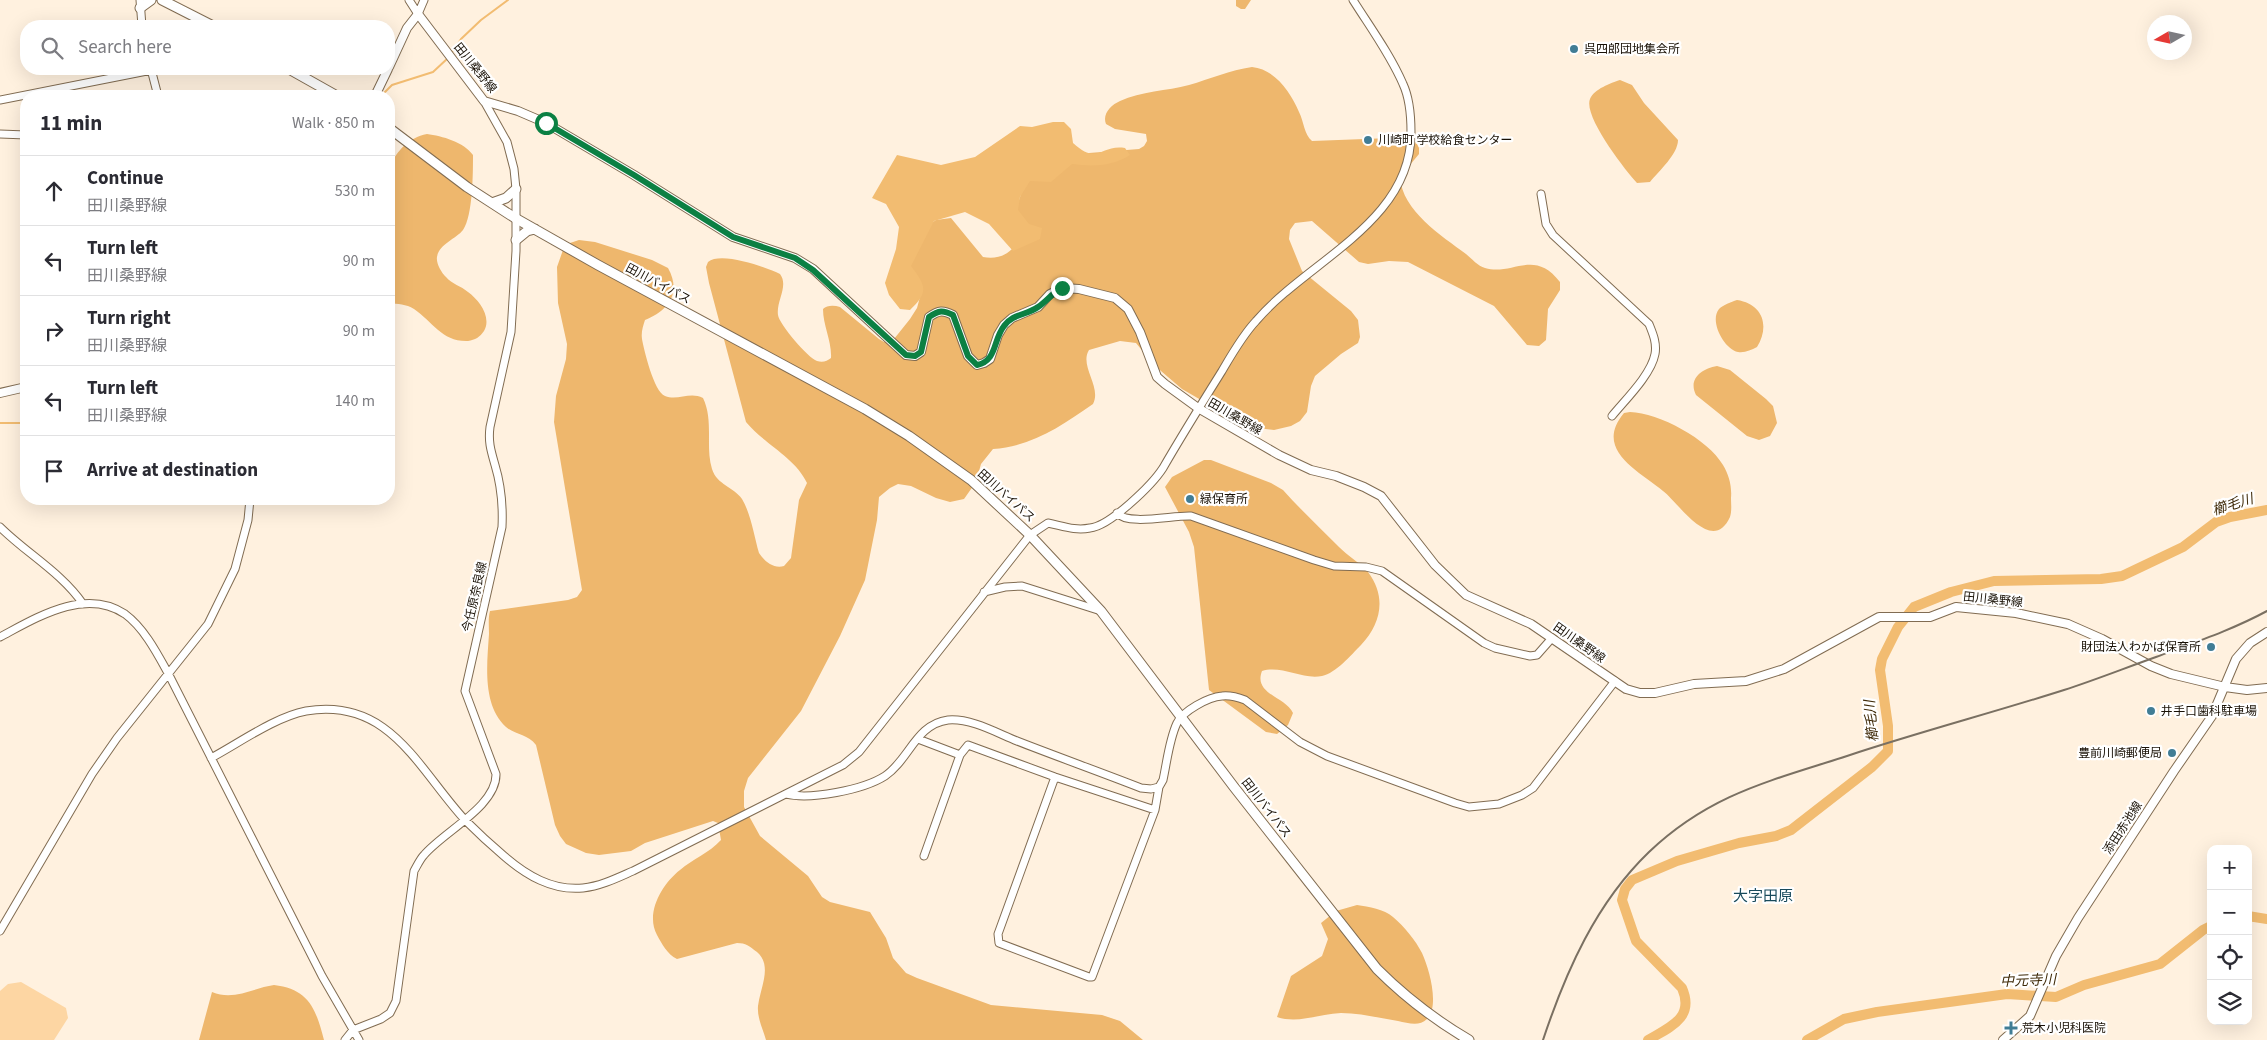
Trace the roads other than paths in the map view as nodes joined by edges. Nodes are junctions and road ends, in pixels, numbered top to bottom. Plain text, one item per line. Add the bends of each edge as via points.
1 (151, 0) edge
2 (162, 0) edge
3 (409, 0) edge
4 (424, 0) edge
5 (1353, 0) edge
6 (140, 4) edge
7 (418, 14) junction
8 (141, 20) edge
9 (200, 20) edge
10 (395, 53) edge
11 (123, 75) edge
12 (153, 75) edge
13 (300, 75) edge
14 (385, 75) edge
15 (49, 90) edge
16 (157, 90) edge
17 (327, 90) edge
18 (378, 90) edge
19 (20, 96) edge
20 (0, 100) edge
21 (484, 101) junction
22 (395, 132) edge
23 (0, 134) edge
24 (20, 135) edge
25 (516, 189) junction
26 (1541, 194) dead end
27 (492, 203) junction
28 (515, 218) junction
29 (534, 230) junction
30 (516, 240) junction
31 (20, 388) edge
32 (0, 393) edge
33 (1198, 408) junction
34 (1612, 416) dead end
35 (249, 505) edge
36 (1117, 513) junction
37 (0, 527) edge
38 (1030, 535) junction
39 (984, 592) junction
40 (82, 604) junction
41 (1101, 611) junction
42 (2267, 632) edge
43 (0, 637) edge
44 (1552, 638) junction
45 (168, 673) junction
46 (1615, 681) junction
47 (2225, 687) junction
48 (2267, 688) edge
49 (1180, 717) junction
50 (918, 739) junction
51 (960, 754) junction
52 (211, 758) junction
53 (1055, 777) junction
54 (1159, 787) junction
55 (786, 794) junction
56 (1155, 810) junction
57 (465, 820) junction
58 (924, 856) dead end
59 (0, 931) edge
60 (353, 1030) junction
61 (345, 1040) edge
62 (359, 1040) edge
63 (1469, 1040) edge
64 (2003, 1040) edge

1 - 6 highway
2 - 9 highway
3 - 7 street
4 - 7 street
5 - 33 street via 1390,58 1409,100 1411,143 1408,162 1385,207 1282,294 1256,321 1236,346
6 - 8 street
7 - 10 main road
7 - 21 main road, 田川桑野線
11 - 15 street
12 - 16 street
13 - 17 highway
14 - 18 main road
19 - 20 street
21 - 25 street, 今任原奈良線 via 508,142
21 - 33 main road, 田川桑野線 via 546,123 733,237 795,258 813,270 906,355 915,356 921,352 929,317 937,312 945,310 953,315 968,356 977,365 990,358 998,335 1012,318 1038,307 1050,294 1062,288 1115,298 1128,309 1157,377
22 - 27 highway, 田川バイパス
23 - 24 street
25 - 27 highway via 506,198
25 - 28 street, 今任原奈良線
26 - 34 street via 1546,224 1552,235 1649,324 1655,339 1655,354 1650,367
27 - 28 highway, 田川バイパス
28 - 29 highway, 田川バイパス
28 - 30 street, 今任原奈良線
29 - 30 highway via 527,231
29 - 38 highway, 田川バイパス via 856,404 909,436 971,480
30 - 57 street, 今任原奈良線 via 512,332 489,440 501,492 502,527 465,691 496,774 496,782 494,789
31 - 32 main road
33 - 36 street via 1155,480
33 - 44 main road, 田川桑野線 via 1279,455 1381,496 1435,565 1466,595 1531,624
35 - 45 street via 235,569 208,624
36 - 38 street via 1100,526 1078,530 1048,523
36 - 44 street via 1132,520 1192,516 1334,566 1382,571 1470,634 1495,648 1537,655
37 - 40 street via 68,587
38 - 39 street
38 - 41 highway, 田川バイパス
39 - 41 street via 1022,586
39 - 55 street via 859,752 843,765
40 - 43 street via 47,612
40 - 45 street via 96,604 125,614 136,624
41 - 49 highway, 田川バイパス
42 - 47 main road, 添田赤池線 via 2250,643 2236,659
44 - 46 main road, 田川桑野線
45 - 52 street
45 - 59 street via 92,774
46 - 47 main road, 田川桑野線 via 1633,691 1655,693 1694,684 1746,681 1784,668 1879,617 1930,616 1956,607 2008,612 2068,624 2151,666
46 - 49 street via 1533,788 1510,801 1480,807 1456,803 1327,756 1300,742 1245,700 1234,696 1212,699
47 - 48 main road, 田川桑野線
47 - 64 main road, 添田赤池線 via 2212,716 2078,918 2056,956 2030,1016
49 - 54 street
49 - 63 highway, 田川バイパス via 1377,969 1421,1008
50 - 51 street
50 - 54 street via 926,728 938,722 964,722 1141,788
50 - 55 street via 885,776 874,781 815,797
51 - 53 street via 968,745
51 - 58 street
52 - 57 street via 286,717 306,711 358,714 401,740
52 - 60 street
53 - 56 street
53 - 56 street via 998,939 999,943 1084,977 1092,977
54 - 56 street
55 - 57 street via 633,871 583,888 563,887 522,871
57 - 60 street, 今任原奈良線 via 424,854 414,871 396,1001 390,1013
60 - 61 street, 今任原奈良線
60 - 62 street

